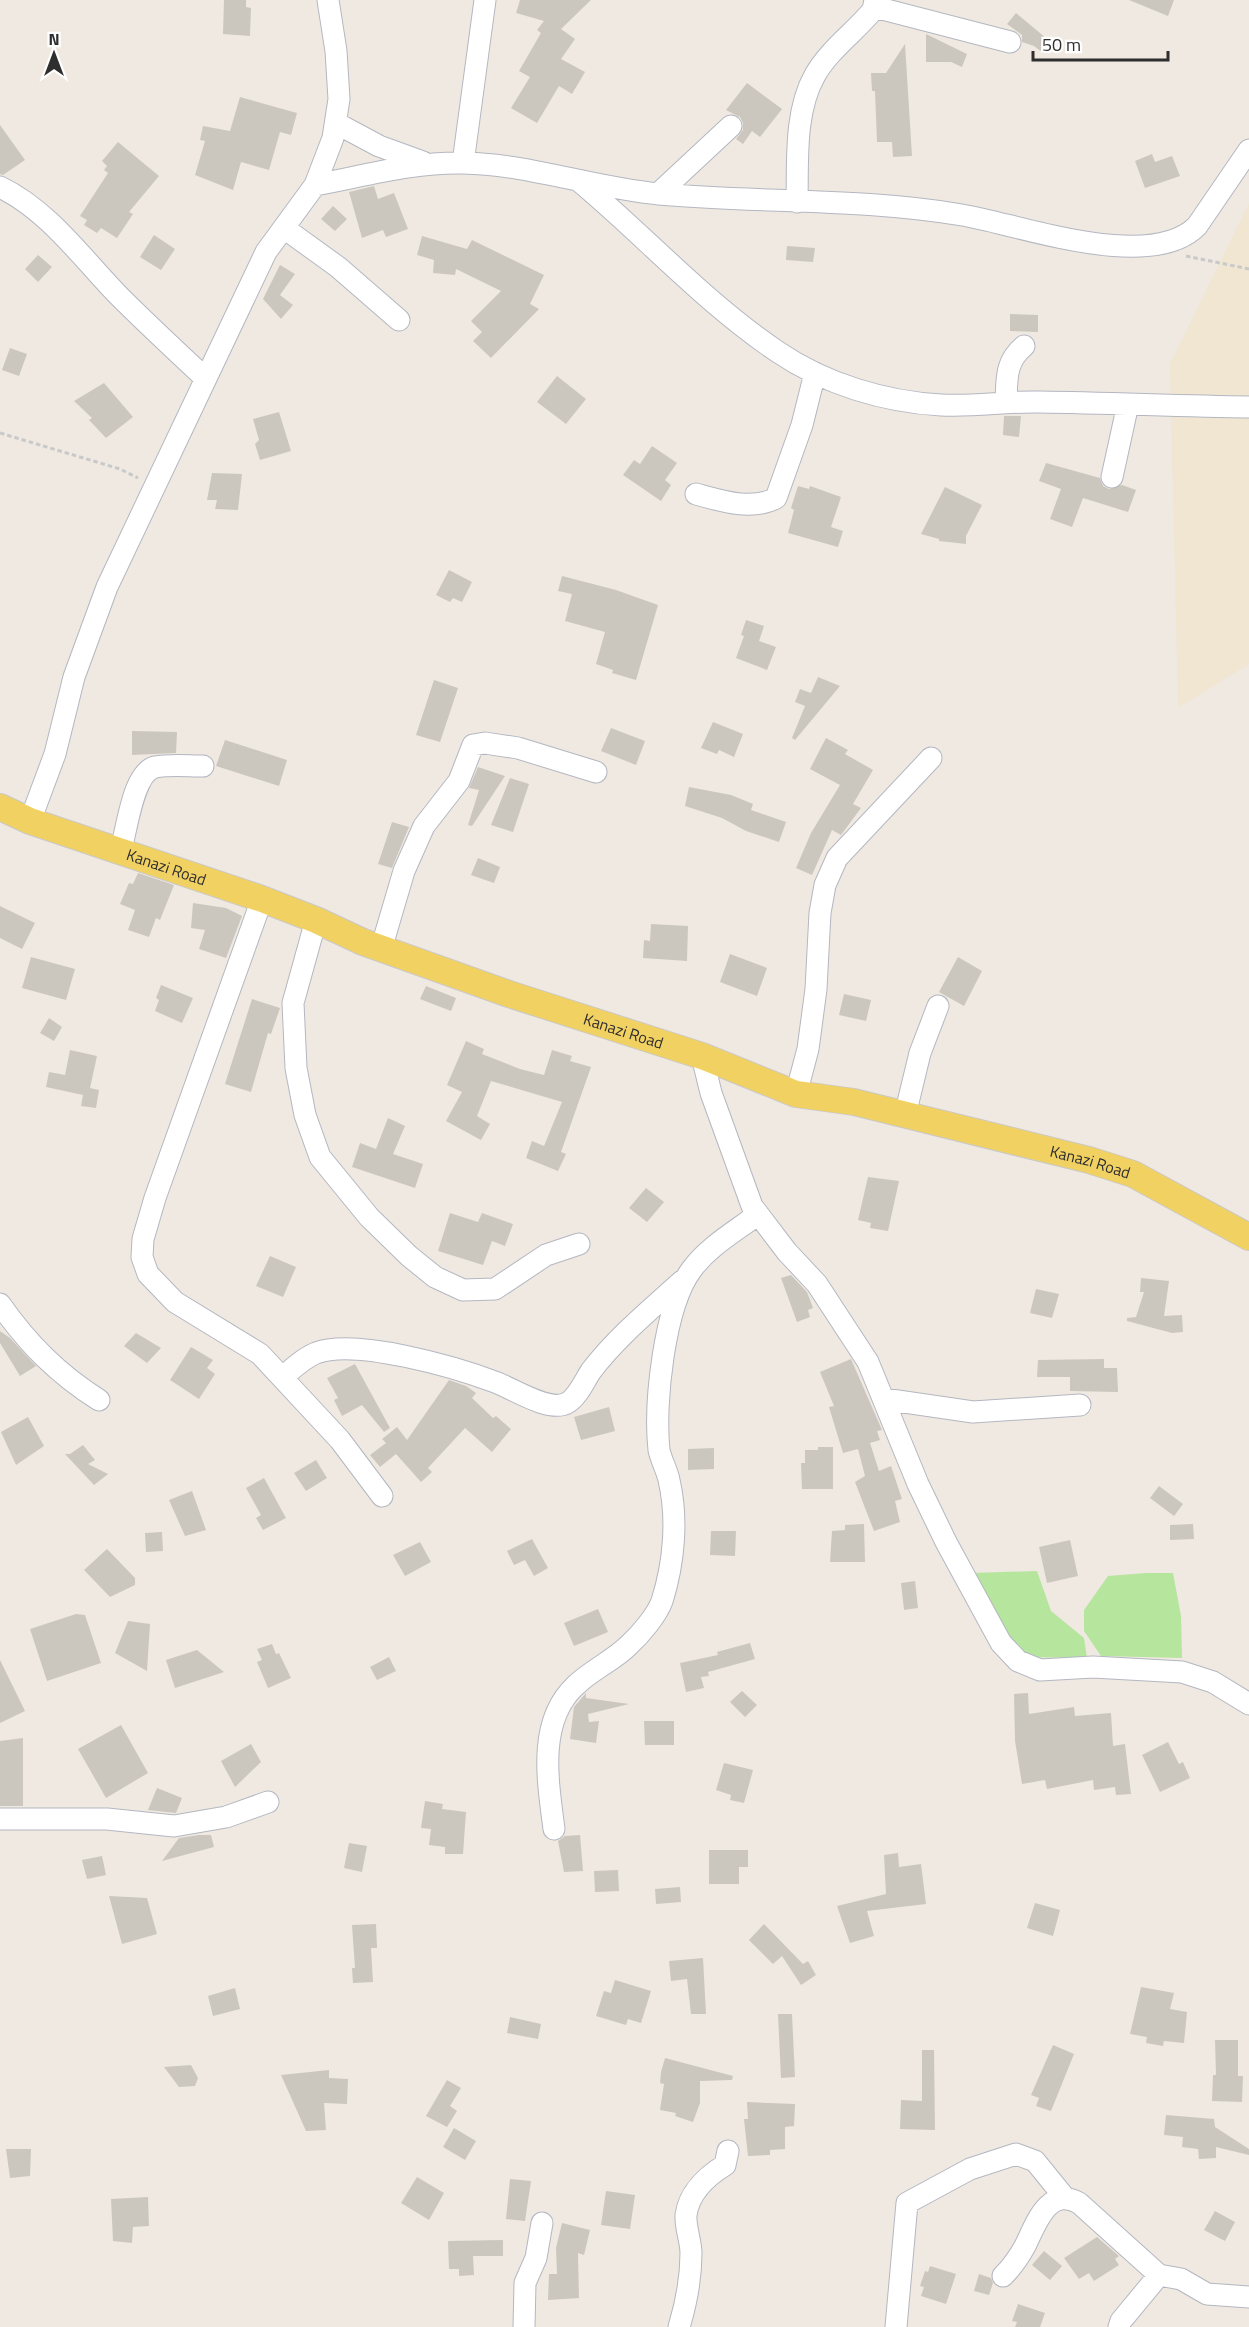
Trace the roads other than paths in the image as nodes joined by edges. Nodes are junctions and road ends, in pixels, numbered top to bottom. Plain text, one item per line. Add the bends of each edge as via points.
1 (328, 0) edge
2 (485, 0) edge
3 (875, 3) edge
4 (1010, 42) dead end
5 (336, 123) junction
6 (730, 126) dead end
7 (1249, 150) edge
8 (463, 163) junction
9 (429, 164) junction
10 (578, 181) junction
11 (315, 185) junction
12 (0, 187) edge
13 (658, 194) junction
14 (797, 202) junction
15 (284, 228) junction
16 (399, 320) dead end
17 (1024, 346) dead end
18 (815, 373) junction
19 (205, 378) junction
20 (1006, 402) junction
21 (1128, 404) junction
22 (1249, 407) edge
23 (1112, 477) dead end
24 (696, 494) dead end
25 (931, 758) dead end
26 (203, 766) dead end
27 (596, 772) dead end
28 (0, 807) edge
29 (30, 821) junction
30 (120, 852) junction
31 (262, 899) junction
32 (316, 920) junction
33 (381, 949) junction
34 (938, 1005) dead end
35 (702, 1056) junction
36 (796, 1094) junction
37 (905, 1115) junction
38 (758, 1214) junction
39 (1249, 1237) edge
40 (579, 1244) dead end
41 (685, 1279) junction
42 (0, 1304) edge
43 (283, 1377) junction
44 (884, 1399) junction
45 (99, 1400) dead end
46 (1080, 1404) dead end
47 (382, 1496) dead end
48 (1249, 1704) edge
49 (268, 1802) dead end
50 (0, 1819) edge
51 (554, 1828) dead end
52 (728, 2151) dead end
53 (1065, 2198) junction
54 (542, 2223) dead end
55 (1159, 2275) junction
56 (1003, 2276) dead end
57 (1249, 2297) edge
58 (524, 2327) edge
59 (679, 2327) edge
60 (896, 2327) edge
61 (1119, 2327) edge

1 - 5 street via 336,51
2 - 8 street
3 - 4 street
3 - 14 street via 825,61 808,91 801,126
5 - 9 street via 379,146
5 - 11 street
6 - 13 street
7 - 14 street via 1197,226 1186,236 1153,247 1092,243 961,215
8 - 9 street
8 - 10 street via 505,166
9 - 11 street
10 - 13 street
10 - 18 street via 723,311 779,353
11 - 15 street
12 - 19 street via 16,195 51,225
13 - 14 street
15 - 16 street via 338,267
15 - 19 street via 266,252
17 - 20 street via 1007,368
18 - 20 street via 893,400 942,405
18 - 24 street via 802,425 776,498 766,503 743,504
19 - 29 street via 104,596 74,677 55,754
20 - 21 street
21 - 22 street
21 - 23 street
25 - 36 street via 837,858 825,885 816,989
26 - 30 street via 164,766 146,772 139,781
27 - 33 street via 518,748 473,745 459,781 424,826 404,871
28 - 29 main road, Kanazi Road
29 - 30 main road, Kanazi Road
30 - 31 main road, Kanazi Road
31 - 32 main road, Kanazi Road
31 - 43 street via 159,1188 143,1239 142,1257 148,1274 175,1302 260,1354
32 - 33 main road, Kanazi Road
32 - 40 street via 293,1002 296,1068 305,1114 320,1157 369,1217 409,1256 435,1277 463,1290 495,1289 546,1255
33 - 35 main road, Kanazi Road
34 - 37 street via 920,1053
35 - 36 main road, Kanazi Road
35 - 38 street via 720,1118
36 - 37 main road, Kanazi Road via 854,1102
37 - 39 main road, Kanazi Road via 1133,1174
38 - 41 street via 712,1247
38 - 44 street via 817,1284 868,1362
41 - 43 street via 616,1343 569,1403 560,1406 456,1370 356,1349 315,1354
41 - 51 street via 667,1335 658,1404 660,1452 675,1518 672,1556 661,1604 634,1640 576,1684 562,1700 549,1739
42 - 45 street via 17,1329 55,1369
43 - 47 street via 340,1440
44 - 46 street via 973,1412
44 - 48 street via 900,1445 946,1542 993,1631 1018,1661 1040,1670 1094,1667 1182,1671 1213,1682
49 - 50 street via 225,1817 174,1826 107,1819
52 - 59 street via 725,2165 700,2186 686,2216 691,2252
53 - 55 street via 1079,2203
53 - 56 street via 1042,2211 1018,2258
53 - 60 street via 1035,2161 1016,2154 970,2169 907,2203
54 - 58 street via 536,2258 525,2283
55 - 57 street via 1181,2279 1207,2294
55 - 61 street

